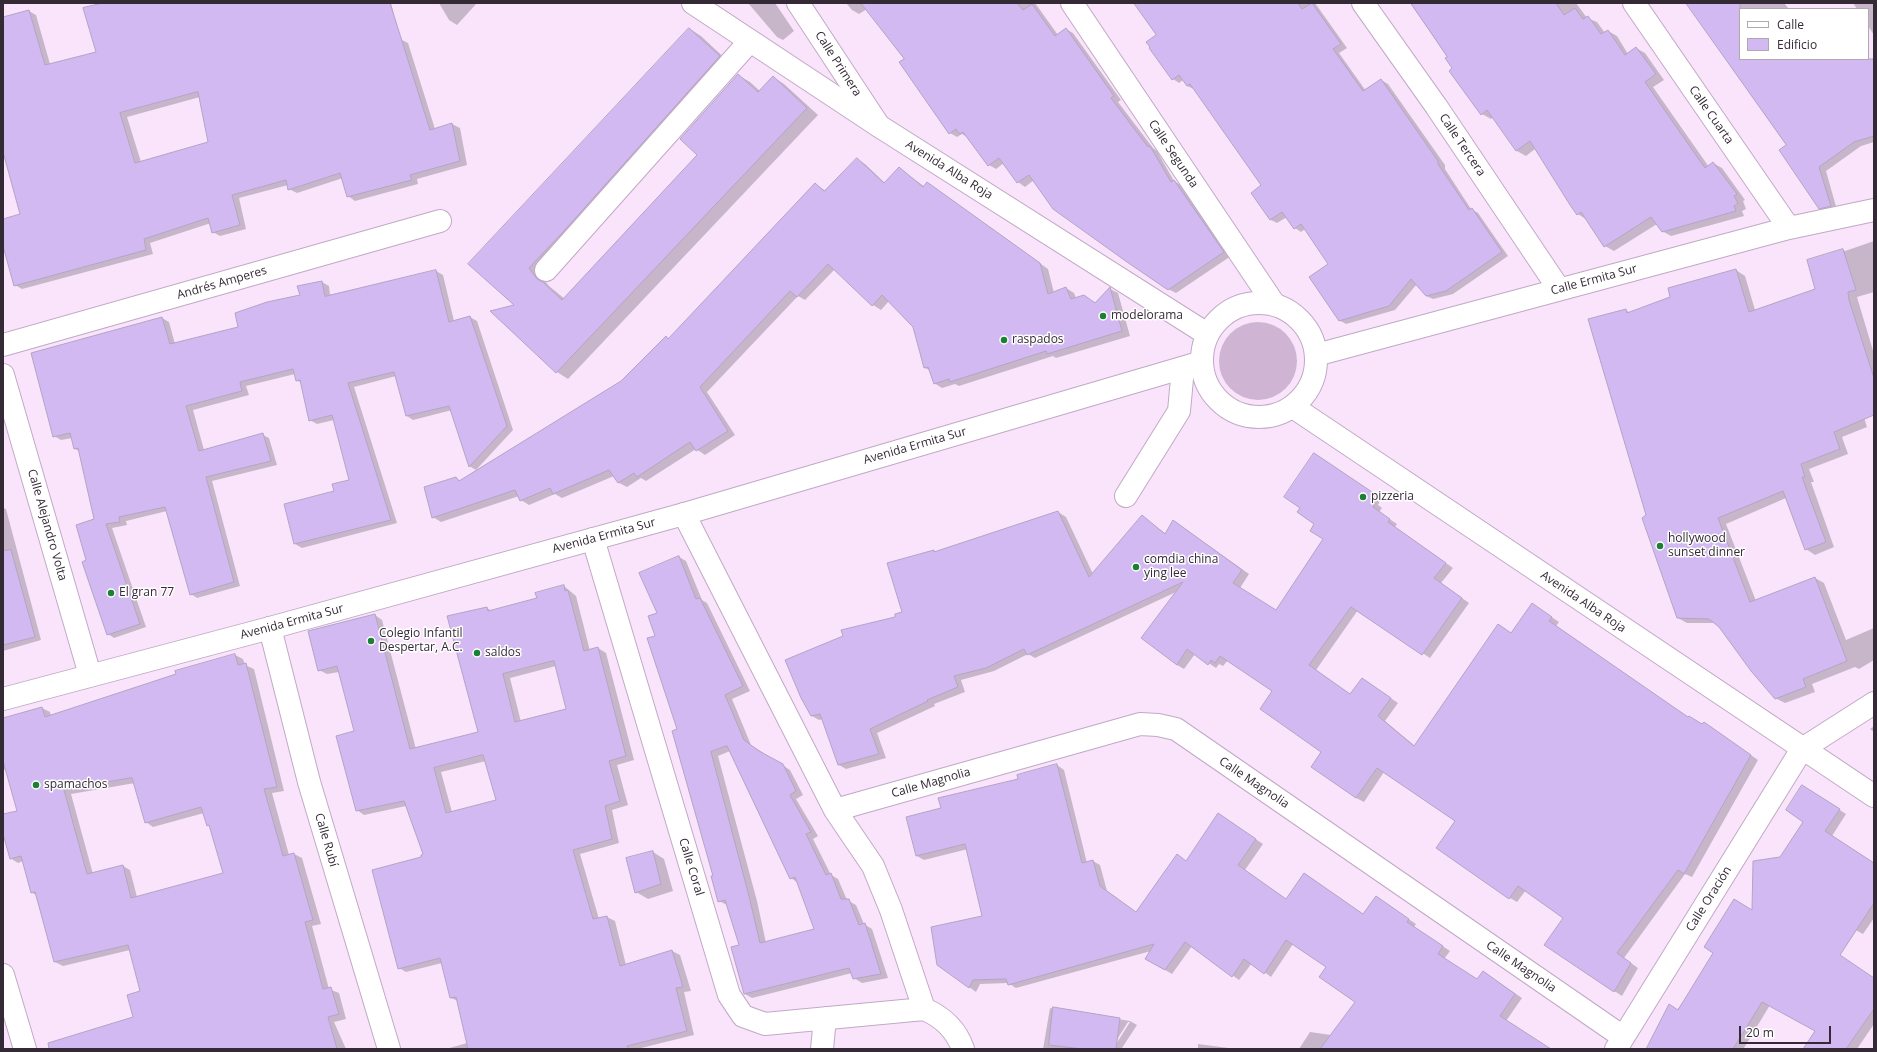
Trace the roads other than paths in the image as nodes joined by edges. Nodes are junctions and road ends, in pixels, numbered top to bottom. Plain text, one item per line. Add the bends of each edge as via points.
1 (693, 3) edge
2 (798, 3) edge
3 (1072, 3) edge
4 (1363, 3) edge
5 (1634, 3) edge
6 (750, 41) junction
7 (879, 126) junction
8 (1874, 210) edge
9 (440, 221) dead end
10 (1789, 228) junction
11 (546, 270) dead end
12 (1559, 289) junction
13 (1274, 304) junction
14 (1207, 334) junction
15 (3, 345) edge
16 (1316, 355) junction
17 (1192, 365) junction
18 (3, 375) edge
19 (1293, 407) junction
20 (1126, 496) dead end
21 (684, 514) junction
22 (593, 539) junction
23 (270, 628) junction
24 (90, 675) junction
25 (3, 699) edge
26 (1874, 703) edge
27 (1802, 749) junction
28 (1874, 796) edge
29 (835, 810) junction
30 (3, 975) edge
31 (924, 1009) junction
32 (825, 1018) junction
33 (1620, 1043) edge
34 (25, 1049) edge
35 (389, 1049) edge
36 (822, 1049) edge
37 (963, 1049) edge

1 - 6 street, Avenida Alba Roja
2 - 7 street, Calle Primera
3 - 13 street, Calle Segunda
4 - 12 street, Calle Tercera
5 - 10 street, Calle Cuarta
6 - 7 street, Avenida Alba Roja
6 - 11 street
7 - 14 street, Avenida Alba Roja
8 - 10 street, Calle Ermita Sur
9 - 15 street, Andrés Amperes
10 - 12 street, Calle Ermita Sur
12 - 16 street, Calle Ermita Sur
13 - 14 street via 1254,303 1235,307 1219,319
13 - 16 street via 1292,312 1306,327 1314,343
14 - 17 street via 1202,354
16 - 19 street via 1314,378 1306,394
17 - 19 street via 1203,374 1211,392 1226,406 1242,415 1259,418
17 - 20 street via 1179,412
17 - 21 street, Avenida Ermita Sur
18 - 24 street, Calle Alejandro Volta
19 - 27 street, Avenida Alba Roja
21 - 22 street, Avenida Ermita Sur
21 - 29 street
22 - 23 street, Avenida Ermita Sur
22 - 32 street, Calle Coral via 729,995 743,1016 765,1024
23 - 24 street, Avenida Ermita Sur
23 - 35 street, Calle Rubí via 309,782
24 - 25 street, Avenida Ermita Sur
26 - 27 street
27 - 28 street, Avenida Alba Roja
27 - 33 street, Calle Oración
29 - 31 street via 873,866 891,910
29 - 33 street, Calle Magnolia via 1140,724 1176,729
30 - 34 street
31 - 32 street, Calle Coral
31 - 37 street via 937,1014 948,1024 959,1037
32 - 36 street

